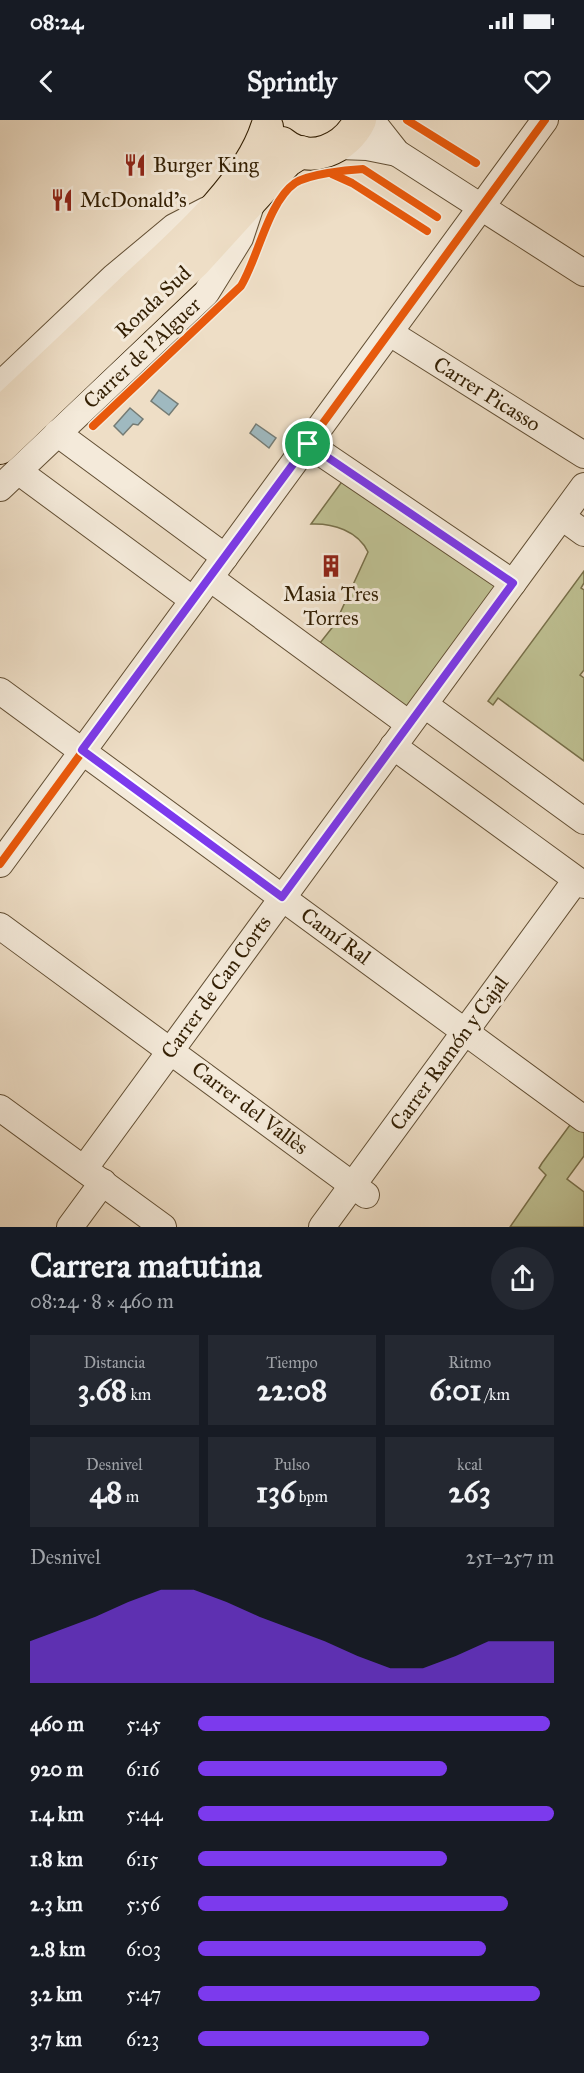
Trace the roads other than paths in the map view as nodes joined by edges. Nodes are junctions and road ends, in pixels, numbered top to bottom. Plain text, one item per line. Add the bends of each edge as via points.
1 (360, 120) edge
2 (371, 120) edge
3 (545, 120) edge
4 (266, 124) edge
5 (339, 146) junction
6 (301, 152) junction
7 (397, 153) junction
8 (254, 197) junction
9 (218, 204) junction
10 (482, 208) junction
11 (584, 273) edge
12 (390, 333) junction
13 (0, 385) edge
14 (0, 414) edge
15 (57, 433) junction
16 (308, 444) junction
17 (584, 455) edge
18 (6, 469) edge
19 (584, 486) edge
20 (562, 517) junction
21 (584, 534) edge
22 (225, 557) junction
23 (210, 578) junction
24 (513, 583) junction
25 (193, 600) junction
26 (0, 691) edge
27 (417, 714) junction
28 (393, 746) junction
29 (82, 750) junction
30 (584, 820) edge
31 (0, 864) edge
32 (580, 883) edge
33 (282, 897) junction
34 (0, 926) edge
35 (465, 1031) junction
36 (171, 1049) junction
37 (0, 1108) edge
38 (584, 1119) edge
39 (93, 1175) junction
40 (359, 1190) junction
41 (70, 1227) edge
42 (163, 1227) edge
43 (322, 1227) edge

1 - 5 main road
2 - 7 street
3 - 10 street
4 - 6 main road via 286,147
4 - 9 main road, Ronda Sud via 255,157
5 - 6 main road via 327,152
5 - 7 street
6 - 8 main road, Ronda Sud via 287,160
7 - 10 street
8 - 15 street, Carrer de l'Alguer via 240,238 206,293
8 - 18 main road, Ronda Sud
9 - 13 street via 174,227 114,277
9 - 14 main road, Ronda Sud via 178,247
10 - 11 street
10 - 12 street
12 - 16 street
12 - 17 street, Carrer Picasso
15 - 18 street, Carrer de l'Alguer
15 - 22 street
16 - 22 street
16 - 24 street
18 - 25 street
19 - 20 street, Carrer de Can Corts
20 - 21 street
20 - 24 street, Carrer de Can Corts
22 - 23 street
23 - 25 street
23 - 27 street
24 - 27 street, Carrer de Can Corts
25 - 29 street
26 - 29 street, Camí Ral
27 - 28 street, Carrer de Can Corts
27 - 30 street
28 - 32 street
28 - 33 street, Carrer de Can Corts
29 - 31 street
29 - 33 street, Camí Ral
32 - 35 street, Carrer Ramón y Cajal
33 - 35 street, Camí Ral
33 - 36 street, Carrer de Can Corts
34 - 36 street, Carrer del Vallès
35 - 38 street, Camí Ral
35 - 40 street, Carrer Ramón y Cajal
36 - 39 street, Carrer de Can Corts
36 - 40 street, Carrer del Vallès
37 - 39 street
39 - 41 street, Carrer de Can Corts
39 - 42 street
40 - 43 street, Carrer Ramón y Cajal

